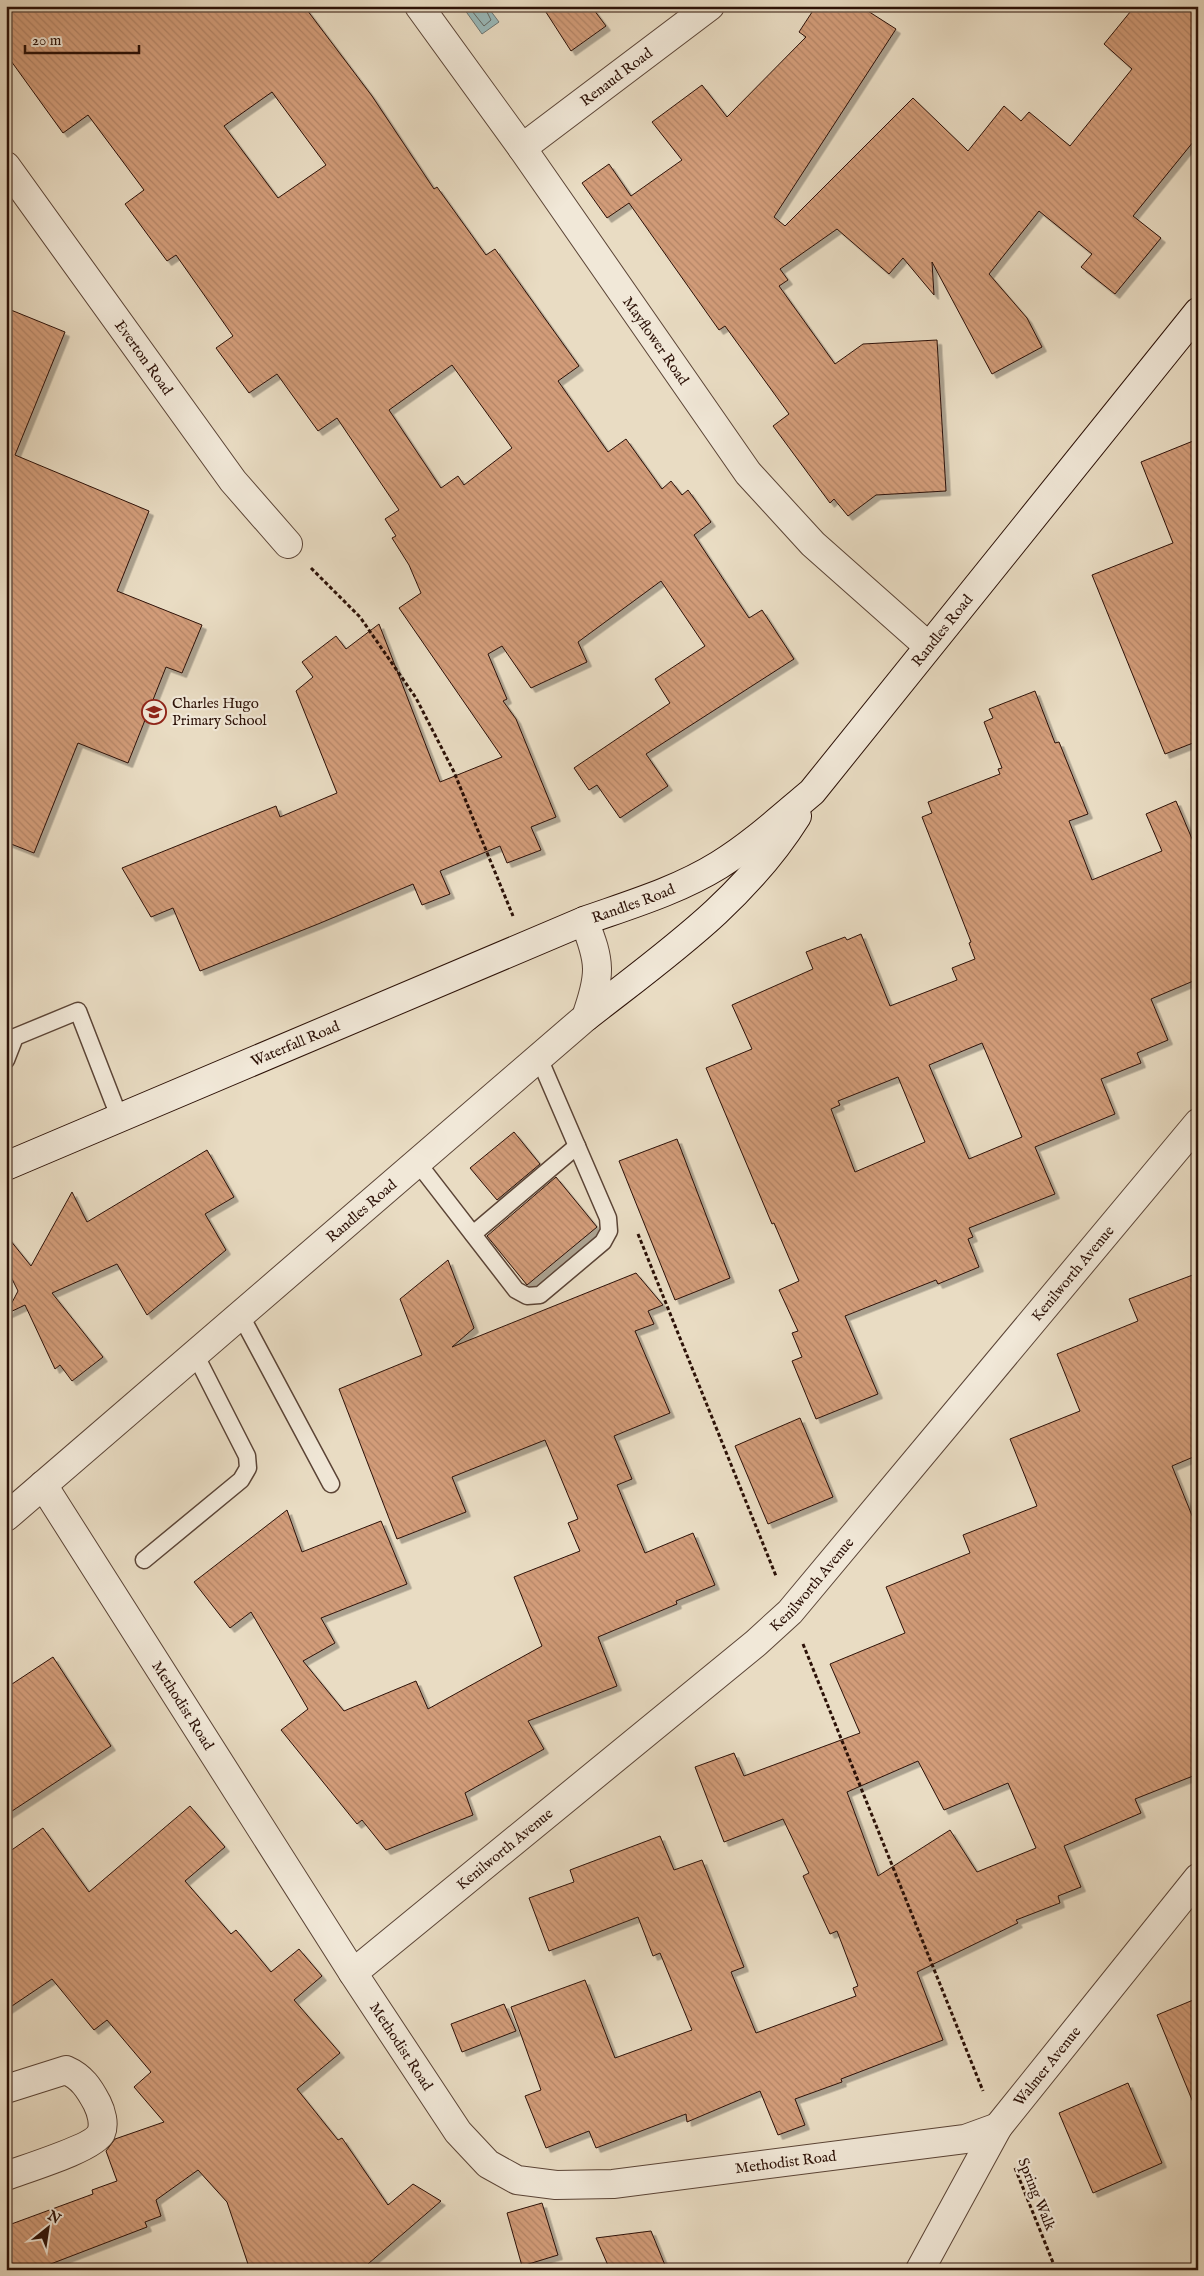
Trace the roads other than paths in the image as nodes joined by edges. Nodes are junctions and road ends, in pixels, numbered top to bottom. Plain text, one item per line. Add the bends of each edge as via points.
1 (419, 6) edge
2 (710, 6) edge
3 (522, 148) junction
4 (6, 166) edge
5 (1198, 312) edge
6 (288, 544) road end
7 (928, 646) junction
8 (812, 792) junction
9 (584, 921) junction
10 (586, 1017) junction
11 (539, 1058) junction
12 (6, 1060) edge
13 (120, 1119) junction
14 (1198, 1123) edge
15 (577, 1146) junction
16 (417, 1162) junction
17 (6, 1166) edge
18 (473, 1234) junction
19 (240, 1314) junction
20 (195, 1354) junction
21 (331, 1484) dead end
22 (43, 1485) junction
23 (6, 1517) edge
24 (144, 1560) dead end
25 (1198, 1878) edge
26 (353, 1973) junction
27 (6, 2089) edge
28 (998, 2127) junction
29 (6, 2176) edge
30 (920, 2270) edge

1 - 3 street, Mayflower Road
2 - 3 street, Renaud Road
3 - 7 street, Mayflower Road via 748,473 813,544
4 - 6 street, Everton Road via 233,481
5 - 7 street, Randles Road
7 - 8 street, Randles Road
8 - 9 street, Randles Road via 752,844 718,866 678,886
8 - 10 street via 778,847 741,889 710,919
9 - 10 street, Randles Road via 596,949 598,977
9 - 13 street, Waterfall Road
10 - 11 street, Randles Road
11 - 15 lane
11 - 16 street, Randles Road
12 - 13 lane via 16,1037 78,1011
13 - 17 street, Waterfall Road
14 - 26 street, Kenilworth Avenue via 790,1612 748,1650
15 - 18 lane
15 - 18 lane via 608,1218 610,1231 603,1242 540,1295 527,1296 516,1290
16 - 18 lane
16 - 19 street, Randles Road
19 - 20 street, Randles Road
19 - 21 lane
20 - 22 street, Randles Road
20 - 24 lane via 247,1456 248,1468 241,1480
22 - 23 street, Randles Road
22 - 26 street, Methodist Road
25 - 28 street, Walmer Avenue
26 - 28 street, Methodist Road via 458,2132 488,2164 517,2180 556,2185 613,2184 965,2139
27 - 29 street via 66,2070 78,2076 88,2087 103,2122 101,2134 88,2145
28 - 30 street, Walmer Avenue

